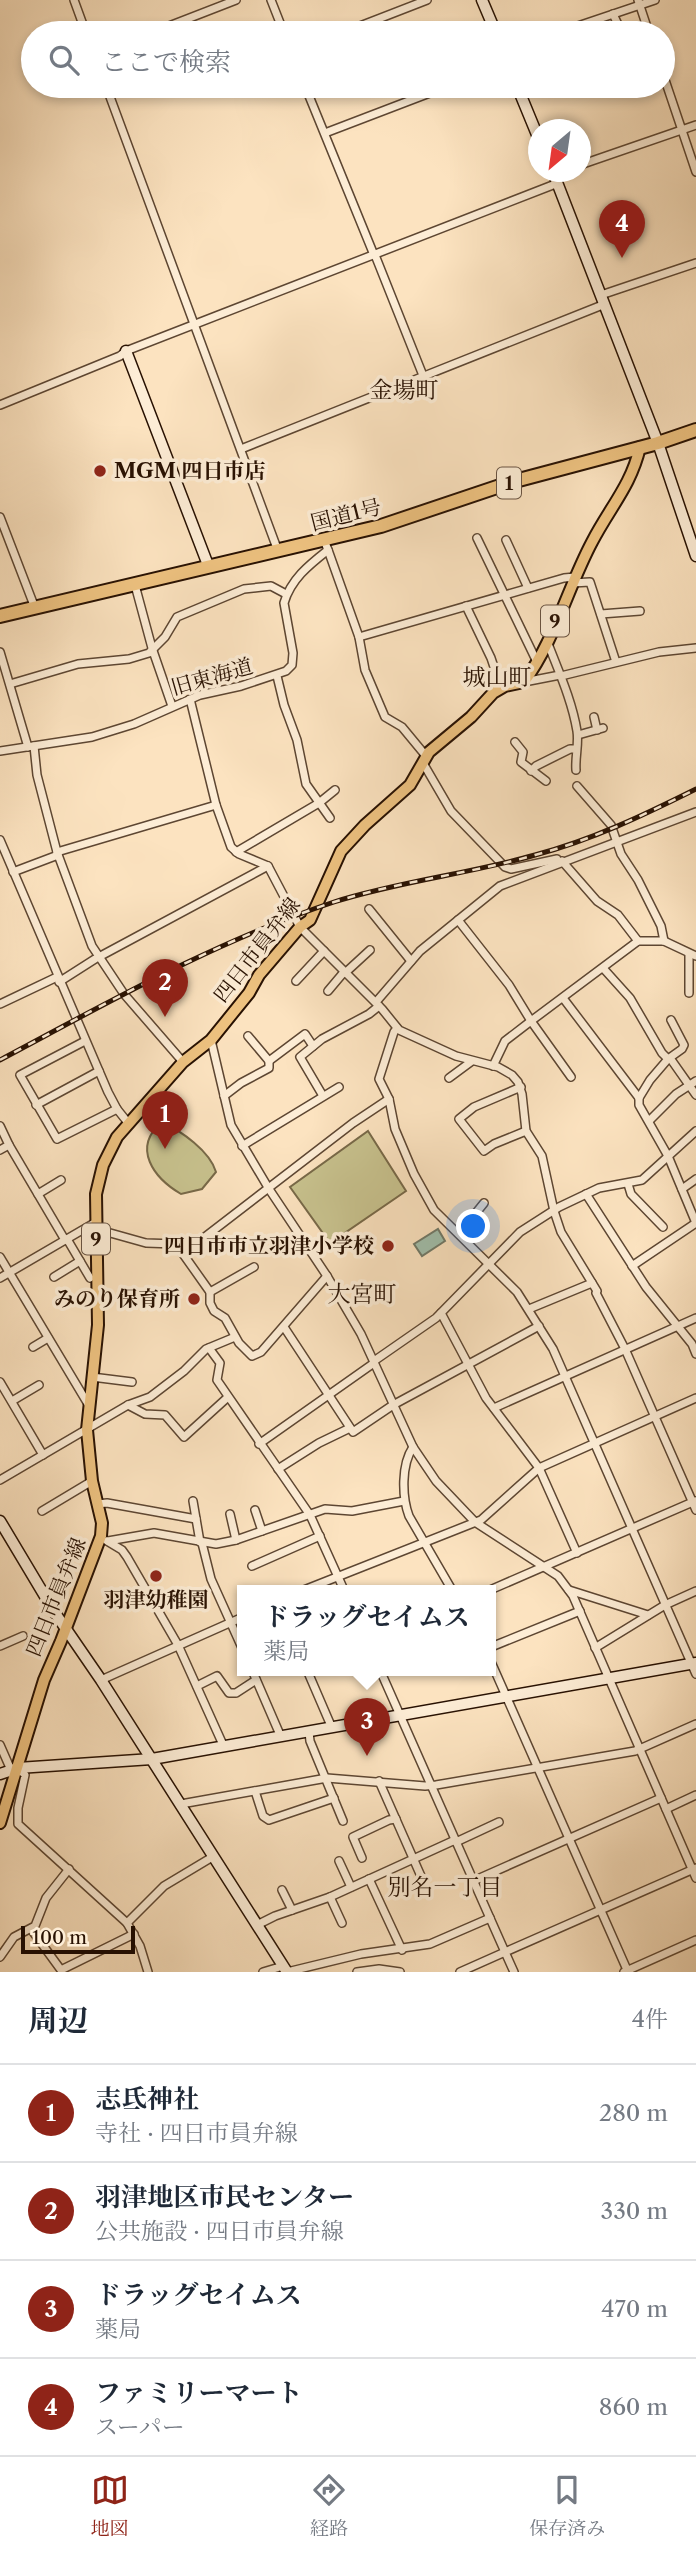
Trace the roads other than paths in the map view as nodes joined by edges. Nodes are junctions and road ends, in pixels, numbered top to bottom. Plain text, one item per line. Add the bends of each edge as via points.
1 (74, 0) edge
2 (236, 0) edge
3 (271, 0) edge
4 (427, 0) edge
5 (482, 0) edge
6 (655, 0) edge
7 (638, 3) edge
8 (613, 14) junction
9 (82, 21) edge
10 (182, 21) edge
11 (279, 21) edge
12 (373, 21) edge
13 (491, 21) edge
14 (592, 21) edge
15 (616, 21) edge
16 (645, 21) edge
17 (110, 98) edge
18 (310, 98) edge
19 (417, 98) edge
20 (522, 98) edge
21 (671, 98) edge
22 (531, 119) edge
23 (696, 125) edge
24 (682, 130) junction
25 (325, 134) junction
26 (591, 161) edge
27 (696, 172) edge
28 (541, 182) edge
29 (560, 182) edge
30 (374, 255) junction
31 (696, 263) edge
32 (603, 299) junction
33 (194, 324) junction
34 (125, 351) junction
35 (424, 377) junction
36 (0, 405) edge
37 (696, 430) edge
38 (659, 443) junction
39 (640, 447) junction
40 (241, 449) junction
41 (0, 517) edge
42 (477, 538) dead end
43 (506, 540) dead end
44 (326, 545) junction
45 (278, 551) junction
46 (696, 556) edge
47 (208, 565) junction
48 (574, 580) junction
49 (135, 585) junction
50 (528, 588) junction
51 (286, 594) junction
52 (504, 595) junction
53 (466, 606) junction
54 (35, 608) junction
55 (640, 611) dead end
56 (601, 614) junction
57 (0, 616) edge
58 (359, 637) junction
59 (547, 641) junction
60 (696, 648) edge
61 (154, 650) junction
62 (0, 652) edge
63 (537, 662) junction
64 (616, 662) junction
65 (560, 675) junction
66 (277, 676) junction
67 (524, 682) junction
68 (10, 685) junction
69 (0, 688) edge
70 (501, 688) junction
71 (190, 699) junction
72 (172, 706) junction
73 (594, 717) dead end
74 (578, 734) junction
75 (515, 742) dead end
76 (31, 746) junction
77 (576, 749) junction
78 (0, 751) edge
79 (424, 760) junction
80 (576, 770) dead end
81 (531, 771) junction
82 (546, 781) dead end
83 (578, 786) dead end
84 (335, 790) dead end
85 (319, 803) junction
86 (216, 805) junction
87 (696, 812) edge
88 (330, 818) dead end
89 (0, 840) edge
90 (617, 842) junction
91 (236, 852) junction
92 (58, 854) junction
93 (560, 863) junction
94 (268, 866) junction
95 (13, 872) junction
96 (369, 909) dead end
97 (458, 920) junction
98 (300, 927) junction
99 (638, 941) junction
100 (664, 942) junction
101 (370, 950) dead end
102 (324, 951) junction
103 (693, 955) edge
104 (98, 958) junction
105 (411, 961) junction
106 (603, 968) junction
107 (345, 973) junction
108 (58, 980) junction
109 (296, 981) dead end
110 (328, 991) dead end
111 (689, 993) dead end
112 (563, 998) junction
113 (1, 1001) edge
114 (377, 1004) junction
115 (671, 1020) dead end
116 (531, 1021) junction
117 (397, 1028) junction
118 (248, 1036) dead end
119 (211, 1040) junction
120 (85, 1041) junction
121 (313, 1046) junction
122 (669, 1059) junction
123 (269, 1061) junction
124 (472, 1061) junction
125 (183, 1062) junction
126 (493, 1066) junction
127 (99, 1071) junction
128 (571, 1077) dead end
129 (449, 1078) dead end
130 (692, 1083) edge
131 (339, 1087) dead end
132 (521, 1087) junction
133 (696, 1094) edge
134 (224, 1096) junction
135 (323, 1096) junction
136 (639, 1098) junction
137 (388, 1099) junction
138 (36, 1105) junction
139 (117, 1109) junction
140 (649, 1122) junction
141 (129, 1124) junction
142 (0, 1126) edge
143 (526, 1131) junction
144 (696, 1131) edge
145 (9, 1144) junction
146 (242, 1146) junction
147 (0, 1150) edge
148 (668, 1156) junction
149 (696, 1179) edge
150 (61, 1181) dead end
151 (628, 1184) junction
152 (269, 1189) junction
153 (682, 1189) junction
154 (38, 1194) junction
155 (586, 1194) junction
156 (484, 1203) dead end
157 (554, 1211) junction
158 (696, 1222) edge
159 (96, 1225) junction
160 (663, 1227) dead end
161 (459, 1234) junction
162 (66, 1240) junction
163 (184, 1252) junction
164 (0, 1257) edge
165 (80, 1261) junction
166 (491, 1264) junction
167 (632, 1266) junction
168 (254, 1267) dead end
169 (9, 1273) junction
170 (327, 1276) junction
171 (54, 1277) dead end
172 (0, 1278) edge
173 (90, 1278) dead end
174 (593, 1283) junction
175 (210, 1292) junction
176 (529, 1309) junction
177 (442, 1313) junction
178 (696, 1318) edge
179 (539, 1326) junction
180 (678, 1326) junction
181 (284, 1327) junction
182 (235, 1337) junction
183 (48, 1338) junction
184 (33, 1347) dead end
185 (209, 1348) junction
186 (625, 1349) junction
187 (696, 1354) edge
188 (374, 1362) junction
189 (467, 1363) junction
190 (92, 1377) junction
191 (565, 1377) junction
192 (0, 1382) edge
193 (132, 1382) dead end
194 (39, 1385) dead end
195 (329, 1395) junction
196 (228, 1397) junction
197 (696, 1398) edge
198 (12, 1401) junction
199 (89, 1404) junction
200 (128, 1405) junction
201 (393, 1405) junction
202 (494, 1408) junction
203 (655, 1416) junction
204 (349, 1428) junction
205 (87, 1430) junction
206 (594, 1443) junction
207 (259, 1444) junction
208 (413, 1447) junction
209 (43, 1455) junction
210 (539, 1468) junction
211 (278, 1469) junction
212 (0, 1480) edge
213 (92, 1481) junction
214 (193, 1501) dead end
215 (404, 1501) junction
216 (97, 1504) junction
217 (695, 1504) edge
218 (255, 1510) dead end
219 (42, 1511) dead end
220 (230, 1514) dead end
221 (310, 1515) junction
222 (196, 1519) junction
223 (0, 1521) edge
224 (475, 1522) junction
225 (632, 1529) junction
226 (262, 1531) junction
227 (320, 1536) junction
228 (104, 1539) junction
229 (236, 1540) junction
230 (424, 1542) junction
231 (201, 1543) junction
232 (577, 1553) junction
233 (253, 1566) dead end
234 (544, 1567) junction
235 (337, 1576) junction
236 (316, 1585) edge
237 (342, 1585) edge
238 (449, 1585) edge
239 (496, 1587) edge
240 (569, 1590) junction
241 (696, 1591) edge
242 (665, 1605) junction
243 (580, 1611) junction
244 (648, 1615) junction
245 (237, 1620) edge
246 (231, 1622) junction
247 (65, 1627) junction
248 (23, 1636) dead end
249 (237, 1636) edge
250 (178, 1645) junction
251 (496, 1645) edge
252 (0, 1646) edge
253 (595, 1648) junction
254 (695, 1667) edge
255 (496, 1674) edge
256 (254, 1676) edge
257 (310, 1676) edge
258 (383, 1676) edge
259 (608, 1679) junction
260 (101, 1680) junction
261 (256, 1680) junction
262 (197, 1686) junction
263 (506, 1697) junction
264 (400, 1716) junction
265 (696, 1724) edge
266 (332, 1728) junction
267 (309, 1732) junction
268 (281, 1737) junction
269 (0, 1745) edge
270 (224, 1747) junction
271 (639, 1749) junction
272 (152, 1759) junction
273 (538, 1767) junction
274 (14, 1769) junction
275 (0, 1774) edge
276 (327, 1778) junction
277 (379, 1781) junction
278 (431, 1785) junction
279 (255, 1791) junction
280 (696, 1795) edge
281 (334, 1798) junction
282 (661, 1798) junction
283 (181, 1804) junction
284 (666, 1809) junction
285 (396, 1819) junction
286 (343, 1821) dead end
287 (499, 1822) dead end
288 (0, 1823) edge
289 (569, 1838) junction
290 (455, 1841) junction
291 (214, 1856) junction
292 (362, 1858) dead end
293 (413, 1859) junction
294 (339, 1861) dead end
295 (69, 1869) junction
296 (694, 1869) edge
297 (696, 1878) edge
298 (369, 1879) junction
299 (473, 1881) junction
300 (424, 1883) dead end
301 (351, 1887) junction
302 (282, 1890) dead end
303 (330, 1897) junction
304 (292, 1910) junction
305 (601, 1910) junction
306 (490, 1918) junction
307 (127, 1923) junction
308 (342, 1923) dead end
309 (257, 1925) junction
310 (31, 1929) junction
311 (134, 1934) junction
312 (696, 1940) edge
313 (402, 1950) junction
314 (505, 1952) junction
315 (0, 1957) edge
316 (287, 1970) edge
317 (148, 1972) edge
318 (263, 1972) edge
319 (357, 1972) edge
320 (400, 1972) edge
321 (460, 1972) edge
322 (514, 1972) edge
323 (626, 1972) edge

1 - 9 street
2 - 10 street
3 - 11 street
4 - 12 street
5 - 13 street
6 - 7 street
7 - 8 street
7 - 16 street
8 - 14 street
8 - 15 street
17 - 33 street
18 - 25 street
19 - 25 street
20 - 22 street
21 - 24 street
23 - 24 street
24 - 26 street
24 - 27 street
25 - 30 street
28 - 30 street
29 - 32 street
30 - 33 street
30 - 35 street
31 - 32 street
32 - 35 street
32 - 38 street
33 - 34 street
33 - 40 street
34 - 36 street
34 - 47 street
35 - 40 street
37 - 38 highway, 国道1号 / 1
38 - 39 highway, 国道1号 / 1
38 - 46 street
39 - 44 highway, 国道1号 / 1 via 515,481
39 - 48 main road, 9 via 631,477
40 - 45 street
41 - 54 street
42 - 52 street
43 - 50 street
44 - 45 highway, 国道1号 / 1
44 - 51 street
44 - 58 street
45 - 47 highway, 国道1号 / 1
47 - 49 highway, 国道1号 / 1
48 - 50 street via 564,578
48 - 56 street via 590,582
48 - 59 main road, 9
49 - 54 highway, 国道1号 / 1
49 - 61 street
50 - 52 street
51 - 61 street via 271,586 250,587 177,617
51 - 66 street, 旧東海道 via 293,660 290,668
52 - 53 street
52 - 63 street
53 - 58 street
53 - 70 street
54 - 57 highway, 国道1号 / 1
55 - 56 street
56 - 64 street
58 - 79 street via 365,670 385,716 402,727
59 - 63 main road, 9
59 - 65 street
60 - 64 street
61 - 68 street via 130,659 78,664
61 - 72 street
62 - 68 street
63 - 67 main road, 9
64 - 65 street
65 - 67 street
65 - 74 street
66 - 71 street, 旧東海道
66 - 85 street via 306,784
67 - 70 main road, 四日市員弁線 / 9
68 - 69 street
68 - 76 street
70 - 79 main road, 四日市員弁線 / 9
71 - 72 street, 旧東海道
71 - 86 street
72 - 76 street, 旧東海道 via 92,737
73 - 74 street via 600,729
74 - 77 street
75 - 81 street via 523,752 521,762
76 - 78 street, 旧東海道
76 - 92 street
77 - 80 street
77 - 81 street
79 - 93 street via 452,811 505,867 557,859
79 - 98 main road, 四日市員弁線 / 9 via 410,785 344,847 313,915
81 - 82 street
83 - 90 street via 611,825
84 - 85 street
85 - 88 street
85 - 91 street
86 - 91 street
86 - 92 street
87 - 90 street
89 - 95 street
90 - 93 street
90 - 100 street via 661,926
91 - 94 street
92 - 95 street
92 - 104 street
93 - 97 street via 500,886
93 - 99 street via 618,915
94 - 98 street
94 - 104 street
95 - 108 street
96 - 105 street
97 - 105 street
97 - 116 street
98 - 102 street
98 - 119 main road, 四日市員弁線 / 9
99 - 100 street
99 - 106 street
100 - 103 street
101 - 107 street
102 - 107 street
102 - 109 street
103 - 111 street
104 - 108 street
104 - 125 street
105 - 114 street
106 - 112 street
106 - 122 street via 630,998
107 - 110 street
107 - 114 street
108 - 113 street
108 - 120 street
112 - 116 street
112 - 136 street
114 - 117 street
114 - 121 street
115 - 122 street via 684,1045
116 - 126 street via 505,1041
116 - 128 street
117 - 124 street
117 - 137 street via 379,1079
118 - 123 street
119 - 125 main road, 四日市員弁線 / 9
119 - 134 street
120 - 127 street
120 - 138 street via 20,1075
121 - 123 street via 305,1034
121 - 135 street via 300,1057
122 - 130 street
122 - 136 street
123 - 134 street via 269,1068
124 - 126 street
124 - 129 street
125 - 141 main road, 四日市員弁線 / 9
126 - 132 street via 512,1075
127 - 138 street
127 - 139 street
130 - 133 street
130 - 140 street
131 - 135 street
132 - 143 street
132 - 143 street via 474,1107 459,1119 484,1151
134 - 146 street
135 - 146 street
136 - 140 street
137 - 152 street
137 - 161 street via 414,1174 434,1210
138 - 139 street via 57,1139
139 - 141 street
140 - 148 street
141 - 159 main road, 四日市員弁線 / 9 via 112,1145 99,1176
142 - 145 street
143 - 157 street via 542,1156
144 - 148 street
145 - 147 street
145 - 154 street
146 - 152 street
148 - 151 street via 642,1180
148 - 153 street
149 - 153 street
150 - 154 street
151 - 155 street
151 - 160 street via 631,1194
152 - 163 street
152 - 170 street
153 - 158 street
154 - 162 street
155 - 157 street
155 - 167 street
156 - 161 street
157 - 166 street via 520,1232
157 - 174 street via 561,1232
158 - 167 street
159 - 162 street
159 - 163 street via 146,1243 172,1242
159 - 190 main road, 四日市員弁線 / 9 via 98,1325
161 - 166 street
162 - 165 street
162 - 169 street
163 - 175 street
164 - 169 street
165 - 171 street
165 - 173 street
166 - 176 street
166 - 177 street
167 - 180 street
168 - 175 street
169 - 172 street
169 - 183 street
170 - 181 street
170 - 188 street
174 - 176 street
174 - 186 street
175 - 182 street via 214,1311 225,1318
176 - 179 street
177 - 188 street
177 - 189 street
178 - 180 street
179 - 189 street
179 - 191 street
180 - 186 street
180 - 187 street
181 - 182 street via 256,1356 249,1355
181 - 195 street
182 - 185 street
183 - 184 street
183 - 199 street
185 - 196 street via 220,1363 217,1380
185 - 200 street via 150,1397
186 - 191 street
186 - 203 street
188 - 195 street
188 - 201 street
189 - 201 street
189 - 202 street
190 - 193 street
190 - 199 main road, 四日市員弁線 / 9
191 - 202 street
191 - 206 street
192 - 198 street
194 - 198 street
195 - 204 street
195 - 207 street
196 - 200 street via 184,1437 164,1415 145,1414
196 - 207 street
197 - 203 street
198 - 209 street
199 - 205 main road, 四日市員弁線 / 9
200 - 205 street
201 - 204 street via 353,1432
201 - 208 street
202 - 210 street
203 - 206 street
203 - 217 street
204 - 211 street
205 - 209 street
205 - 213 main road, 四日市員弁線 / 9
206 - 210 street
206 - 225 street
207 - 211 street
208 - 215 street via 406,1460
208 - 224 street via 436,1481
209 - 212 street
210 - 224 street
210 - 232 street
211 - 221 street
213 - 216 main road, 四日市員弁線 / 9
213 - 219 street
214 - 222 street
215 - 221 street via 352,1511 325,1509
215 - 230 street
216 - 222 street
216 - 228 main road, 四日市員弁線 / 9
217 - 225 street
218 - 226 street
220 - 229 street
221 - 226 street
221 - 227 street
222 - 231 street
223 - 247 street
224 - 230 street
224 - 234 street
225 - 232 street
225 - 242 street
226 - 229 street
227 - 233 street
227 - 235 street
228 - 231 street via 154,1533
228 - 247 main road, 四日市員弁線 / 9
228 - 250 street via 127,1557
229 - 231 street
230 - 235 street
230 - 238 street
231 - 246 street
232 - 234 street
234 - 239 street
234 - 240 street
235 - 236 street
235 - 237 street
240 - 243 street
240 - 244 street
241 - 242 street
242 - 244 street
242 - 254 street
243 - 251 street
243 - 253 street
244 - 253 street
245 - 246 street
246 - 249 street
246 - 250 street
247 - 260 street
247 - 274 main road, 四日市員弁線 / 9
248 - 252 street
250 - 260 street
250 - 262 street
253 - 259 street
254 - 259 street
255 - 263 street
256 - 261 street
257 - 266 street
258 - 264 street
259 - 263 street
259 - 271 street
260 - 272 street
261 - 262 street via 236,1693 229,1693 217,1676
261 - 268 street
262 - 270 street
263 - 264 street
263 - 273 street
264 - 266 street
264 - 278 street
265 - 271 street
266 - 267 street
267 - 268 street
267 - 276 street
268 - 270 street
269 - 274 street
270 - 272 street
271 - 273 street
271 - 282 street
272 - 274 street
272 - 283 street
273 - 278 street
273 - 289 street
274 - 275 street
274 - 288 main road, 四日市員弁線 / 9
274 - 295 street via 25,1775 18,1824
276 - 277 street
276 - 279 street
276 - 281 street
277 - 278 street
277 - 285 street
278 - 290 street
279 - 281 street via 269,1820
279 - 283 street
280 - 284 street
281 - 286 street
282 - 284 street
282 - 289 street
283 - 291 street
284 - 296 street
285 - 292 street via 353,1837
285 - 293 street
287 - 290 street
289 - 299 street
289 - 305 street
290 - 293 street
290 - 299 street
291 - 307 street via 164,1886
291 - 309 street
293 - 298 street
293 - 300 street
294 - 301 street
295 - 307 street
295 - 310 street via 46,1898
296 - 297 street
296 - 305 street
298 - 301 street
298 - 313 street
299 - 306 street
301 - 303 street
302 - 304 street
303 - 304 street
303 - 308 street
304 - 309 street
305 - 314 street
305 - 323 street
306 - 313 street via 430,1944
306 - 314 street
307 - 311 street
309 - 316 street
310 - 311 street via 61,1970
310 - 315 street via 14,1937
311 - 317 street
312 - 323 street
313 - 316 street
314 - 321 street
314 - 322 street
316 - 318 street
319 - 320 street

